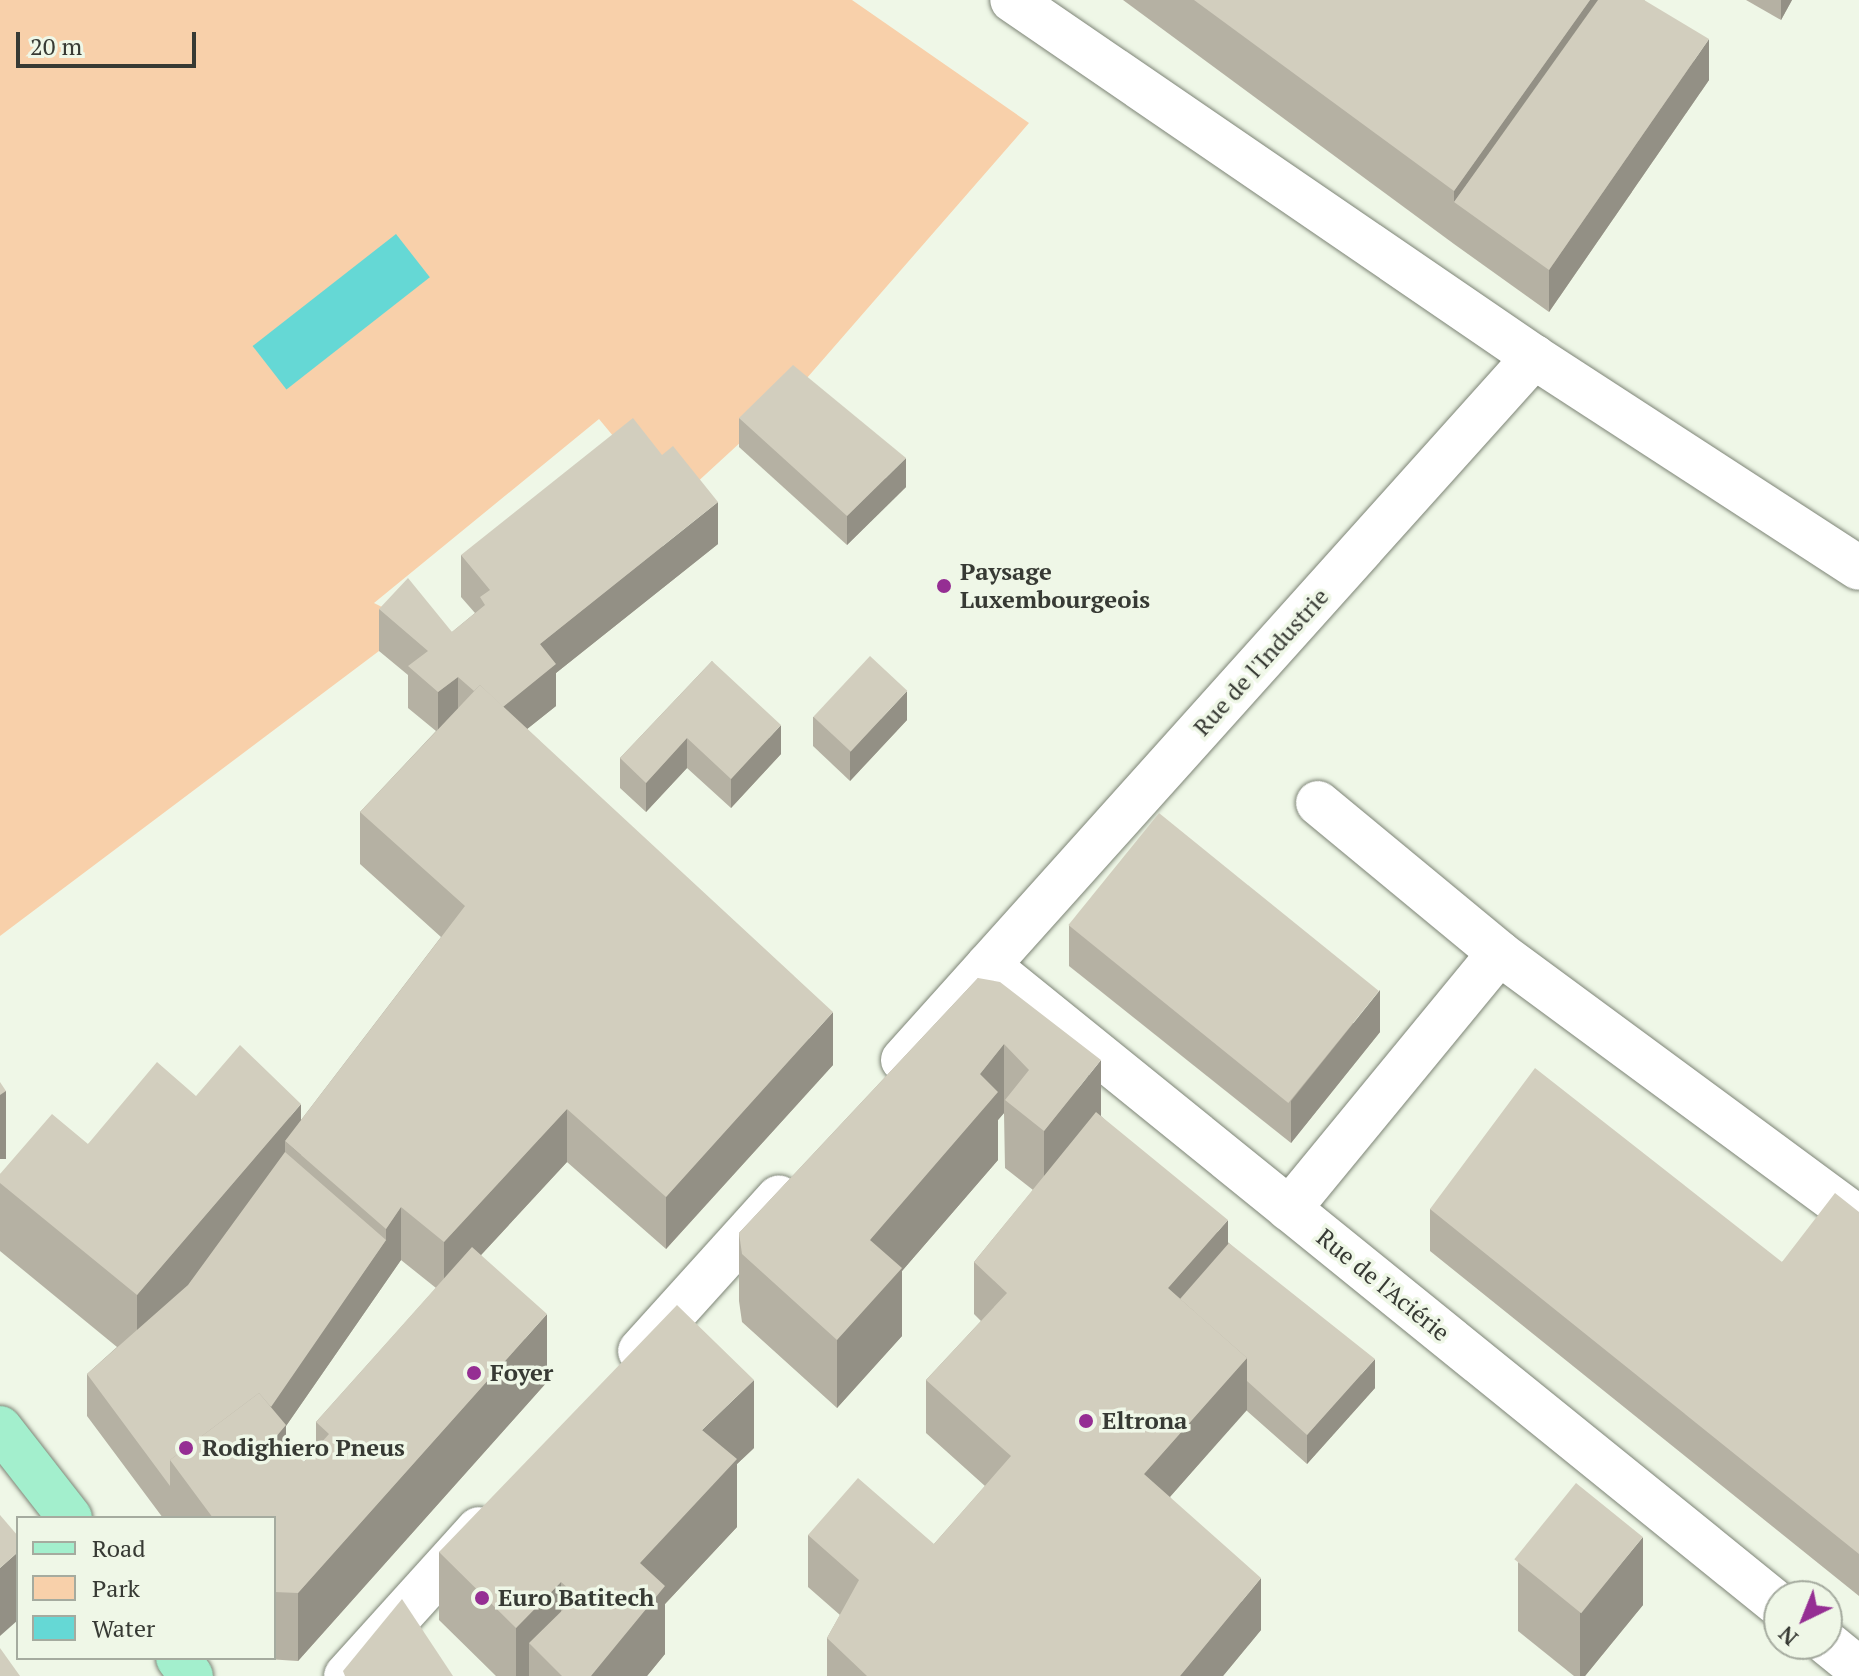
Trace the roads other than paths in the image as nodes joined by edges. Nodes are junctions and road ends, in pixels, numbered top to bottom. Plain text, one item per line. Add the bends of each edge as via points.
1 (1012, 0) edge
2 (1534, 357) junction
3 (1859, 568) edge
4 (1318, 803) dead end
5 (1499, 953) junction
6 (988, 965) junction
7 (878, 1088) edge
8 (804, 1169) edge
9 (1289, 1209) junction
10 (1859, 1218) edge
11 (614, 1380) edge
12 (0, 1428) edge
13 (508, 1497) edge
14 (68, 1516) edge
15 (1763, 1592) edge
16 (1843, 1656) edge
17 (1859, 1669) edge
18 (346, 1676) edge

1 - 2 street
2 - 3 street
2 - 6 street, Rue de l'Industrie
4 - 5 street
5 - 9 street
5 - 10 street
6 - 7 street, Rue de l'Industrie
6 - 9 street, Rue de l'Aciérie
8 - 11 street
9 - 15 street, Rue de l'Aciérie
12 - 14 main road
13 - 18 street
16 - 17 street

